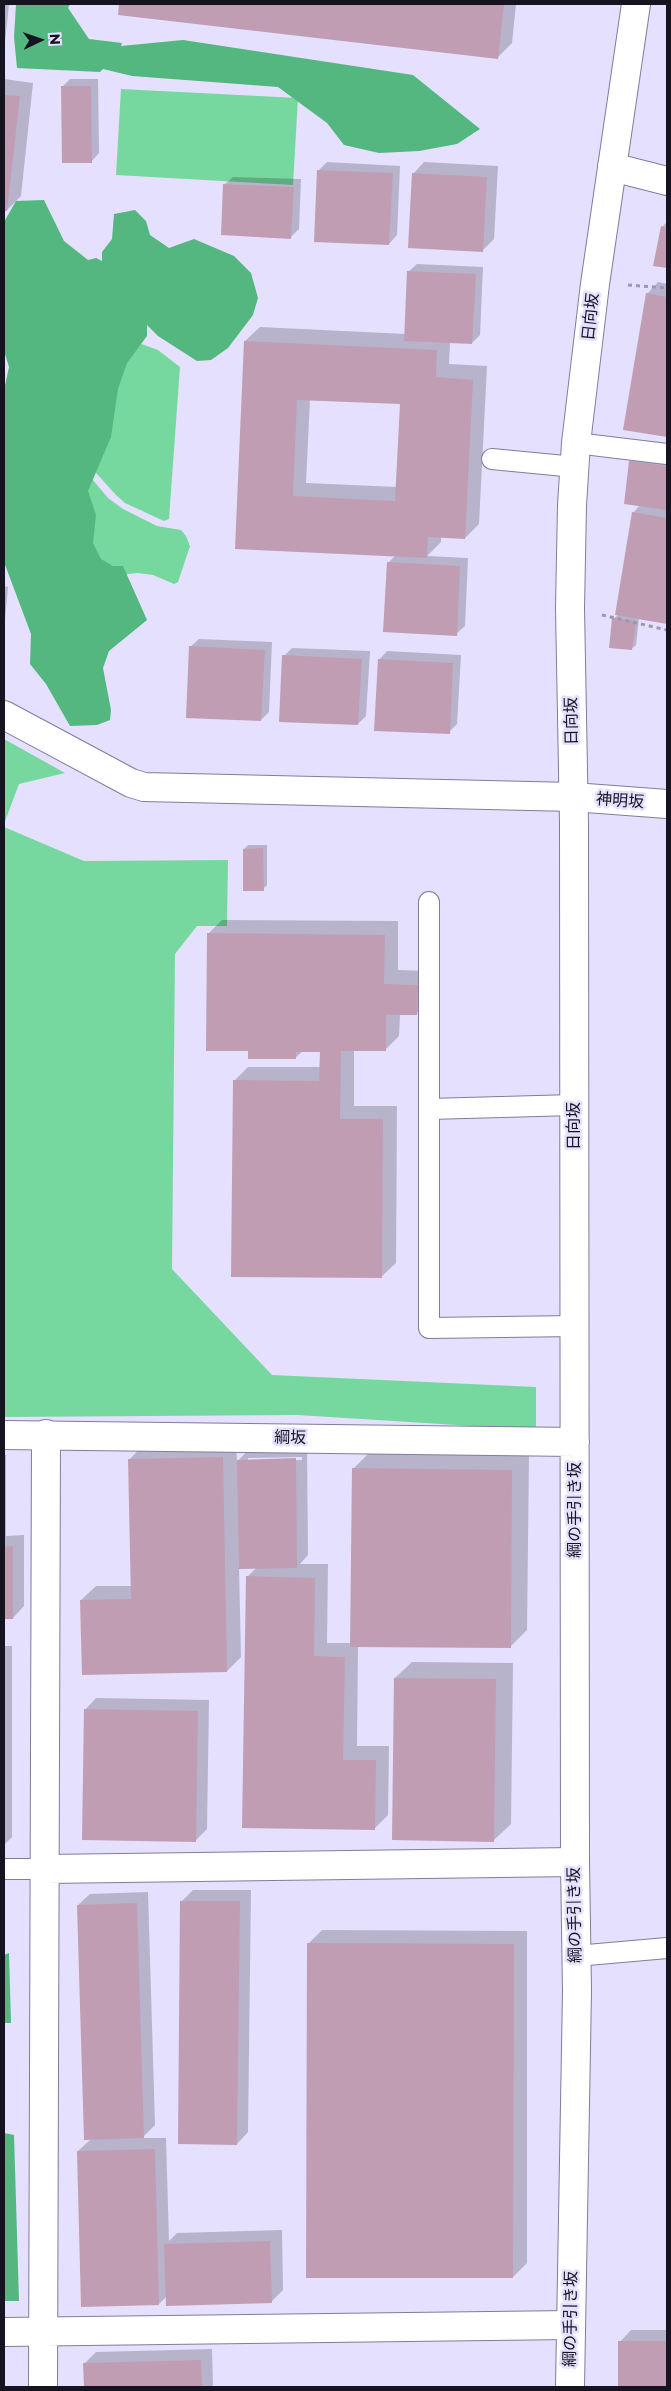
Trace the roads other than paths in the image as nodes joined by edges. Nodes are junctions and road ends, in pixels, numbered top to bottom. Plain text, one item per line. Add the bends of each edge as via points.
1 (636, 4) edge
2 (612, 167) junction
3 (667, 182) edge
4 (667, 454) edge
5 (576, 455) junction
6 (492, 458) dead end
7 (4, 715) edge
8 (573, 797) junction
9 (667, 804) edge
10 (429, 902) dead end
11 (574, 1105) junction
12 (429, 1109) junction
13 (575, 1326) junction
14 (4, 1434) edge
15 (46, 1434) junction
16 (575, 1442) junction
17 (575, 1862) junction
18 (46, 1868) junction
19 (4, 1869) edge
20 (667, 1948) edge
21 (576, 1956) junction
22 (571, 2325) junction
23 (44, 2331) junction
24 (4, 2332) edge
25 (43, 2387) edge
26 (570, 2387) edge

1 - 2 street, 日向坂
2 - 3 street
2 - 5 street, 日向坂 via 594,284
4 - 5 lane
5 - 6 lane
5 - 8 street, 日向坂 via 570,608
7 - 8 street, 神明坂 via 131,784 144,787
8 - 9 street, 神明坂
8 - 11 street, 日向坂
10 - 12 lane
11 - 12 lane
11 - 13 street, 日向坂
12 - 13 lane via 429,1328
13 - 16 street, 日向坂
14 - 15 street, 綱坂
15 - 16 street, 綱坂
15 - 18 street
16 - 17 street, 綱の手引き坂
17 - 18 street
17 - 21 street, 綱の手引き坂
18 - 19 lane
18 - 23 street
20 - 21 lane
21 - 22 street, 綱の手引き坂
22 - 23 street
22 - 26 street, 綱の手引き坂
23 - 24 street
23 - 25 street

